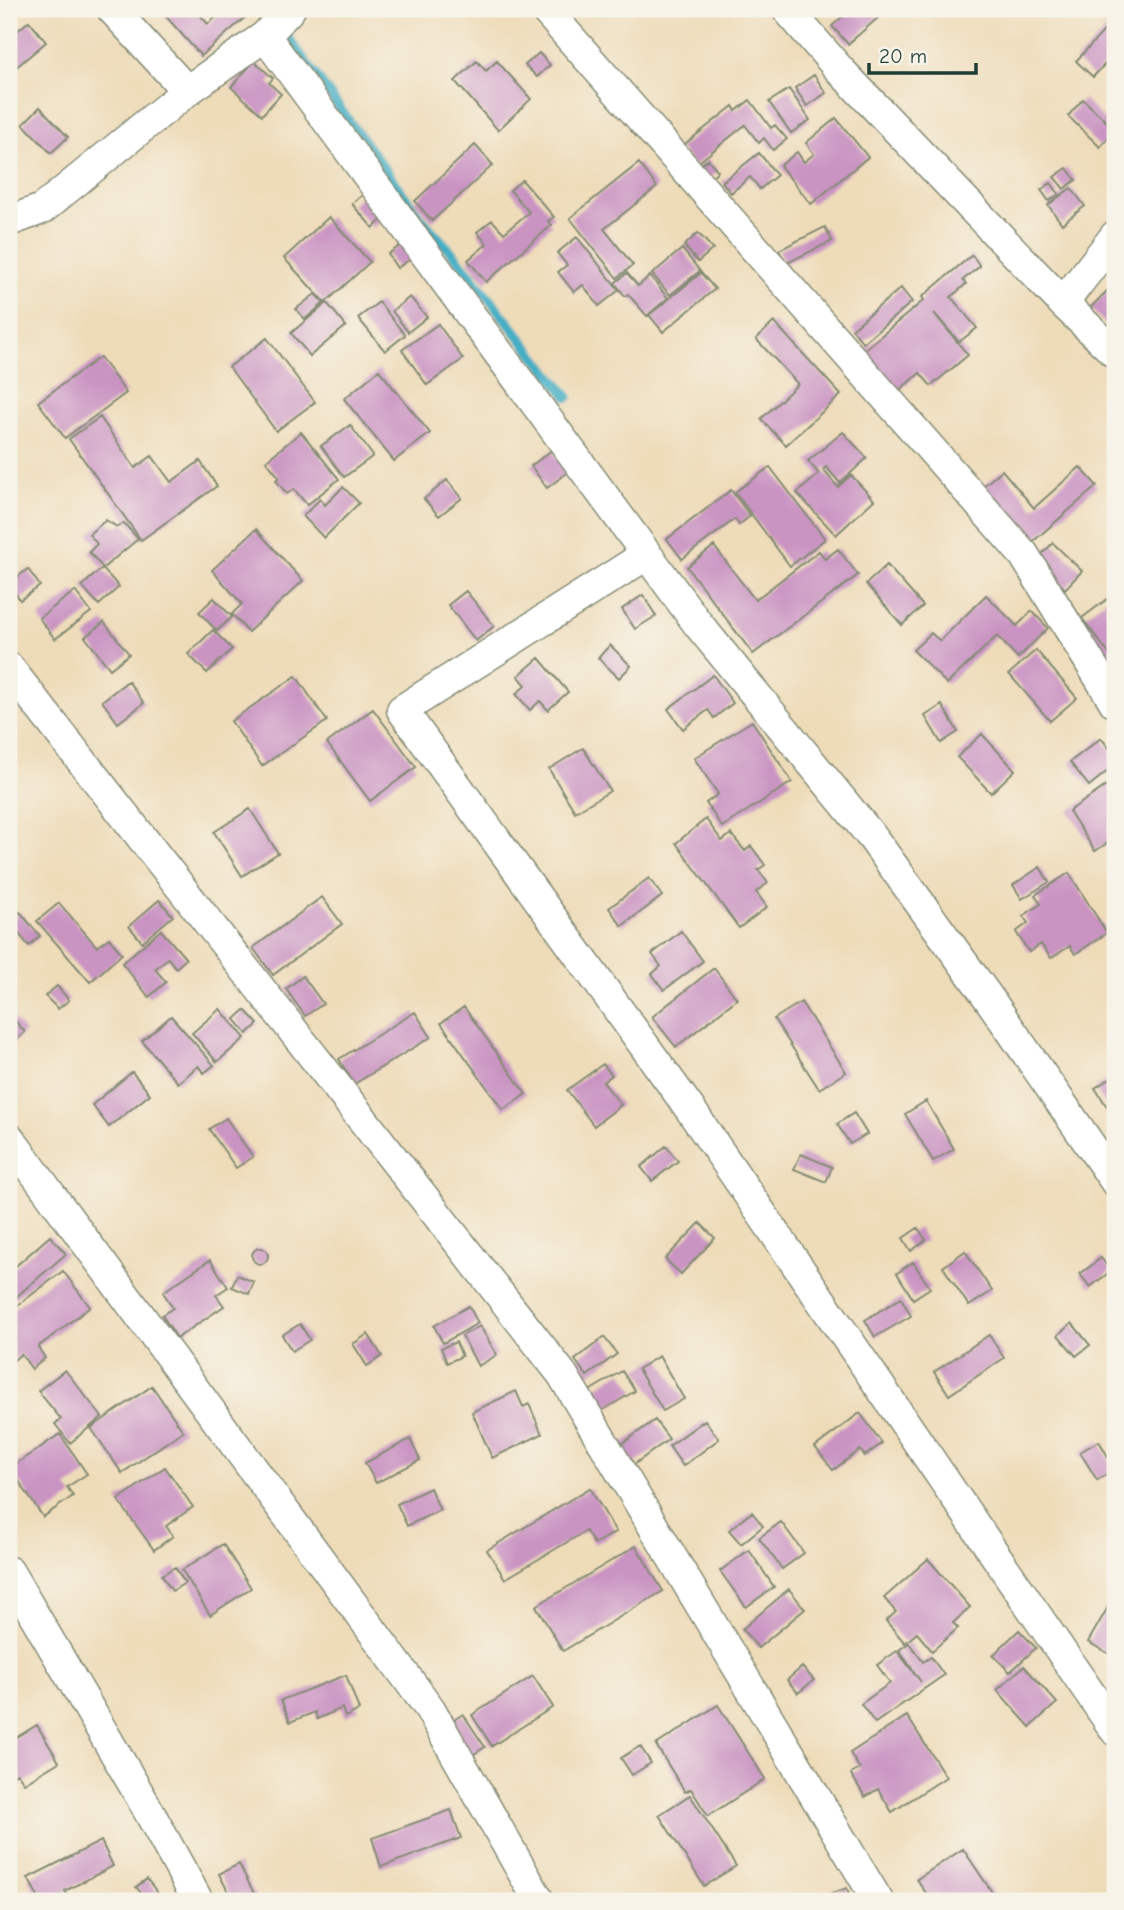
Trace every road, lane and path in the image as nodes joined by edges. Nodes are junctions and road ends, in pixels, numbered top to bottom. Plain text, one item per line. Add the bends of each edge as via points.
1 (112, 9) edge
2 (290, 9) edge
3 (545, 9) edge
4 (787, 9) edge
5 (265, 36) junction
6 (187, 90) junction
7 (9, 221) edge
8 (1115, 236) edge
9 (1063, 303) junction
10 (1115, 353) edge
11 (646, 555) junction
12 (9, 668) edge
13 (1115, 702) edge
14 (9, 1138) edge
15 (1115, 1181) edge
16 (9, 1572) edge
17 (1115, 1730) edge
18 (198, 1901) edge
19 (539, 1901) edge
20 (878, 1901) edge

1 - 6 street
2 - 5 street
3 - 13 street via 1024,555
4 - 9 street
5 - 6 street
5 - 11 street
6 - 7 street via 42,209
8 - 9 street
9 - 10 street
11 - 15 street via 872,837
11 - 17 street via 402,710 690,1109
12 - 20 street via 562,1374
14 - 19 street via 430,1709
16 - 18 street

